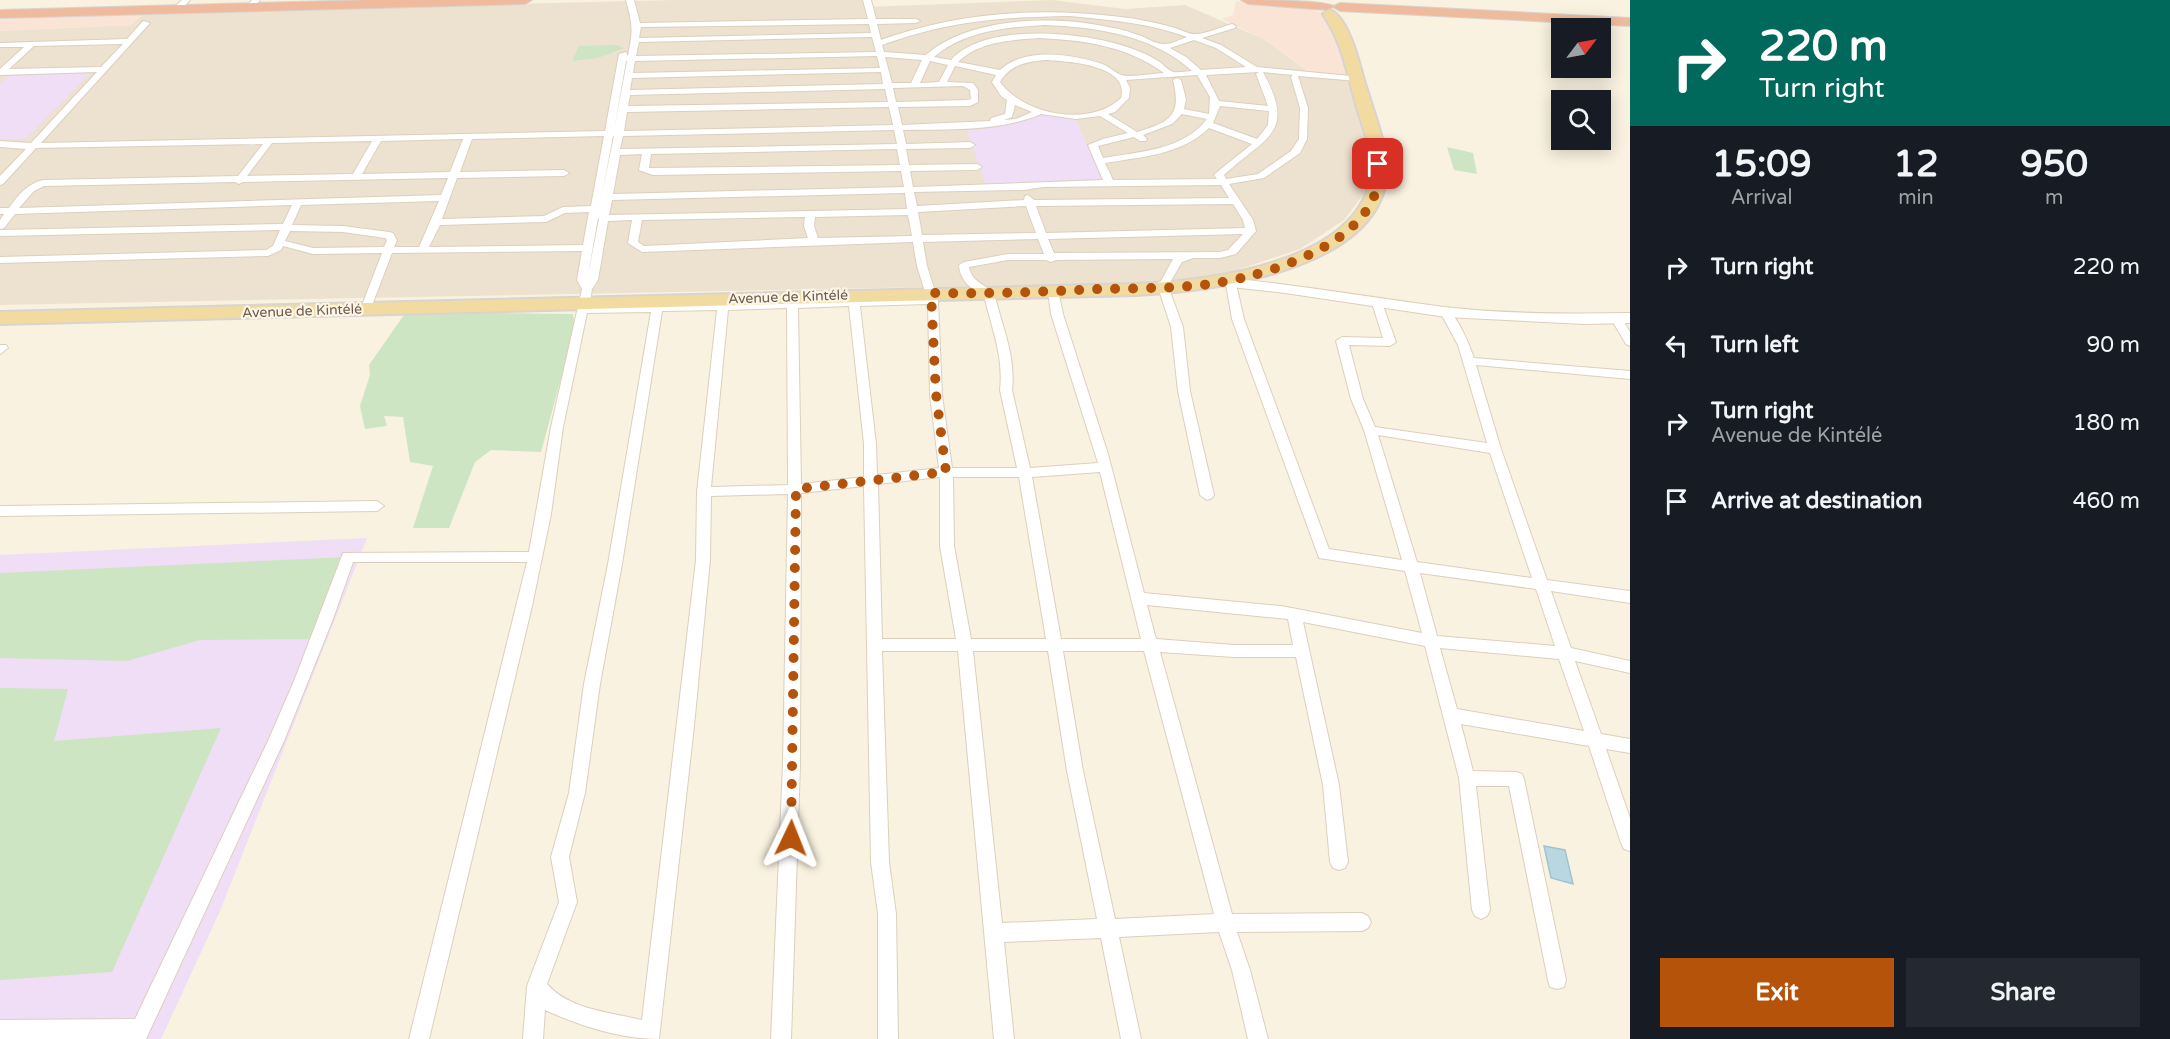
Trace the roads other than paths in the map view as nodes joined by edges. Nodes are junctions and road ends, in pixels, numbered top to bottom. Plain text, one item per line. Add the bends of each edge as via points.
1 (482, 0) edge
2 (525, 0) edge
3 (630, 0) edge
4 (867, 0) edge
5 (1248, 0) edge
6 (439, 1) edge
7 (345, 2) edge
8 (398, 2) edge
9 (300, 3) edge
10 (253, 4) edge
11 (1009, 4) dead end
12 (181, 5) edge
13 (1061, 5) dead end
14 (983, 8) dead end
15 (1128, 13) junction
16 (1336, 13) junction
17 (0, 14) edge
18 (633, 15) junction
19 (871, 21) junction
20 (923, 21) junction
21 (793, 22) junction
22 (1630, 22) edge
23 (1023, 23) junction
24 (1061, 23) junction
25 (665, 24) junction
26 (698, 24) junction
27 (637, 25) junction
28 (1232, 26) dead end
29 (1109, 30) junction
30 (1062, 36) junction
31 (793, 37) junction
32 (1201, 37) junction
33 (698, 38) junction
34 (663, 39) junction
35 (876, 39) junction
36 (635, 40) junction
37 (1147, 40) junction
38 (110, 42) junction
39 (32, 44) junction
40 (0, 45) edge
41 (1164, 47) junction
42 (1128, 49) junction
43 (0, 54) edge
44 (20, 54) junction
45 (879, 54) junction
46 (928, 58) junction
47 (1064, 58) junction
48 (627, 59) junction
49 (658, 59) junction
50 (952, 63) junction
51 (101, 69) junction
52 (883, 70) junction
53 (1257, 71) junction
54 (1, 72) edge
55 (799, 72) junction
56 (1000, 73) junction
57 (657, 75) junction
58 (1203, 75) junction
59 (629, 76) junction
60 (1175, 77) junction
61 (1295, 77) junction
62 (1122, 81) junction
63 (1358, 81) junction
64 (942, 84) junction
65 (915, 85) junction
66 (887, 86) junction
67 (801, 88) junction
68 (656, 92) junction
69 (626, 93) junction
70 (1011, 101) junction
71 (1216, 103) junction
72 (803, 105) junction
73 (891, 105) junction
74 (650, 109) junction
75 (1275, 109) junction
76 (624, 110) junction
77 (1179, 111) junction
78 (1040, 112) junction
79 (1101, 113) junction
80 (1211, 121) junction
81 (898, 125) junction
82 (962, 126) junction
83 (615, 130) junction
84 (469, 135) junction
85 (1138, 136) junction
86 (379, 137) junction
87 (270, 140) junction
88 (31, 143) junction
89 (1258, 143) junction
90 (1, 144) edge
91 (902, 145) junction
92 (970, 145) junction
93 (804, 149) junction
94 (1160, 150) junction
95 (616, 152) junction
96 (648, 152) junction
97 (1101, 161) junction
98 (906, 166) junction
99 (977, 167) junction
100 (0, 169) edge
101 (804, 169) junction
102 (564, 173) dead end
103 (453, 175) junction
104 (355, 178) junction
105 (239, 181) junction
106 (0, 182) edge
107 (1222, 182) junction
108 (1109, 183) junction
109 (1024, 187) junction
110 (982, 188) junction
111 (909, 189) junction
112 (817, 192) junction
113 (774, 194) junction
114 (602, 197) junction
115 (446, 198) junction
116 (1234, 201) junction
117 (298, 202) junction
118 (1030, 203) junction
119 (595, 209) junction
120 (913, 210) junction
121 (0, 211) edge
122 (15, 211) junction
123 (777, 214) junction
124 (814, 214) junction
125 (603, 218) junction
126 (637, 218) junction
127 (436, 222) junction
128 (0, 226) edge
129 (286, 228) junction
130 (1251, 231) junction
131 (0, 233) edge
132 (1043, 236) junction
133 (918, 239) junction
134 (814, 241) junction
135 (279, 242) junction
136 (588, 248) junction
137 (388, 251) junction
138 (422, 251) junction
139 (1220, 255) junction
140 (1051, 259) junction
141 (0, 260) edge
142 (1224, 283) junction
143 (1158, 287) junction
144 (1053, 291) junction
145 (989, 293) junction
146 (932, 297) junction
147 (584, 301) junction
148 (1377, 303) junction
149 (854, 304) junction
150 (792, 306) junction
151 (723, 307) junction
152 (366, 308) junction
153 (657, 308) junction
154 (1446, 312) junction
155 (0, 318) edge
156 (1624, 318) edge
157 (1630, 342) edge
158 (1469, 361) junction
159 (1630, 375) edge
160 (1370, 430) junction
161 (1495, 449) junction
162 (1104, 467) junction
163 (946, 472) junction
164 (1026, 472) junction
165 (871, 479) junction
166 (796, 489) junction
167 (704, 492) junction
168 (1207, 495) dead end
169 (377, 506) dead end
170 (0, 511) edge
171 (534, 557) junction
172 (1411, 565) junction
173 (1542, 583) junction
174 (1630, 597) edge
175 (1138, 598) junction
176 (1294, 615) junction
177 (1430, 641) junction
178 (876, 645) junction
179 (1151, 645) junction
180 (965, 646) junction
181 (1054, 647) junction
182 (1300, 651) junction
183 (1565, 653) junction
184 (1630, 667) edge
185 (1450, 715) junction
186 (1595, 742) junction
187 (1630, 746) edge
188 (1467, 777) junction
189 (1630, 843) edge
190 (1339, 862) dead end
191 (1481, 910) dead end
192 (1362, 922) dead end
193 (1225, 923) junction
194 (1108, 929) junction
195 (994, 933) junction
196 (1557, 980) dead end
197 (537, 986) junction
198 (0, 1030) edge
199 (138, 1034) edge
200 (649, 1035) edge
201 (419, 1039) edge
202 (533, 1039) edge
203 (781, 1039) edge
204 (888, 1039) edge
205 (1004, 1039) edge
206 (1131, 1039) edge
207 (1258, 1039) edge

1 - 2 highway
1 - 6 highway
3 - 18 street
4 - 19 street
5 - 16 highway
6 - 8 highway
7 - 8 highway
7 - 9 highway
9 - 10 highway
10 - 12 highway
11 - 23 street
12 - 17 highway
13 - 15 street
14 - 20 street
15 - 29 street
15 - 32 street via 1173,24
16 - 22 highway via 1370,7
16 - 63 main road, Avenue de Kintélé
18 - 27 street
18 - 48 street via 628,24
19 - 20 street
19 - 21 street
19 - 35 street
20 - 35 street
21 - 26 street
21 - 31 street
23 - 24 street
23 - 46 street via 966,36 939,48
24 - 29 street
24 - 30 street
25 - 26 street
25 - 27 street
25 - 34 street
26 - 33 street
27 - 36 street
28 - 32 street
29 - 37 street
30 - 42 street
30 - 47 street
30 - 50 street via 998,41 963,54
31 - 33 street
31 - 35 street
32 - 41 street
32 - 53 street via 1228,48
33 - 34 street
34 - 36 street
35 - 45 street
36 - 48 street
37 - 41 street
37 - 42 street
38 - 39 street
38 - 44 street via 96,52
38 - 51 street via 128,41
39 - 40 street
39 - 44 street
41 - 58 street
42 - 60 street
43 - 44 street
44 - 54 street
45 - 46 street
45 - 49 street
45 - 52 street
46 - 50 street
46 - 65 street
47 - 56 street via 1025,60
47 - 62 street via 1096,65
48 - 49 street
48 - 59 street
48 - 83 street
49 - 57 street
50 - 56 street
50 - 64 street
51 - 54 street
51 - 88 street
52 - 55 street
52 - 66 street
53 - 58 street
53 - 61 street
53 - 63 street
53 - 75 street
55 - 57 street
55 - 67 street
56 - 70 street via 996,82 1000,92
57 - 59 street
57 - 68 street
58 - 60 street
58 - 71 street
59 - 69 street
60 - 62 street
60 - 77 street via 1183,94
61 - 63 street
61 - 107 street via 1305,120 1303,139 1295,153 1261,176
62 - 79 street via 1127,93 1124,101
63 - 142 main road, Avenue de Kintélé via 1380,172 1366,211 1350,230 1328,245
64 - 65 street
64 - 73 street via 970,85 975,100
65 - 66 street
66 - 67 street
66 - 73 street
67 - 68 street
67 - 72 street
68 - 69 street
68 - 74 street
69 - 76 street
70 - 78 street
70 - 81 street via 1009,115 999,120
71 - 75 street
71 - 80 street
72 - 73 street
72 - 74 street
73 - 81 street
74 - 76 street
75 - 89 street via 1272,128
76 - 83 street
77 - 80 street
77 - 85 street via 1162,126
78 - 79 street via 1064,116
78 - 82 street via 1018,121
79 - 85 street
80 - 89 street
80 - 94 street via 1183,142
81 - 82 street
81 - 83 street
81 - 91 street
82 - 92 street
83 - 84 street
83 - 88 street
83 - 95 street
83 - 114 street
84 - 86 street
84 - 103 street
85 - 94 street
85 - 97 street via 1094,144 1092,148
86 - 87 street
86 - 104 street
87 - 88 street
87 - 105 street
88 - 90 street
88 - 100 street
88 - 106 street
89 - 107 street via 1221,172
91 - 92 street
91 - 93 street
91 - 98 street
92 - 99 street
93 - 96 street
93 - 101 street
94 - 97 street
95 - 96 street
95 - 114 street
96 - 101 street via 644,170 653,172
97 - 108 street
98 - 99 street
98 - 101 street
98 - 111 street
99 - 110 street
102 - 103 street
103 - 104 street
103 - 115 street
104 - 105 street
105 - 122 street via 39,183 28,190
107 - 108 street
107 - 116 street
108 - 109 street
109 - 110 street
109 - 118 street
110 - 111 street
111 - 112 street
111 - 120 street
112 - 113 street
112 - 124 street
113 - 114 street
113 - 123 street
114 - 119 street
114 - 125 street
115 - 117 street
115 - 127 street
116 - 118 street
116 - 130 street
117 - 122 street
117 - 129 street
118 - 120 street
118 - 132 street
119 - 127 street via 563,210 546,219
119 - 136 street
120 - 124 street
120 - 133 street
121 - 122 street
122 - 128 street
123 - 124 street
123 - 126 street
124 - 134 street via 809,226
125 - 126 street
125 - 147 street via 593,280
126 - 134 street via 633,243 642,249
127 - 138 street
129 - 131 street
129 - 135 street
129 - 137 street via 378,231 392,240
130 - 132 street
130 - 139 street via 1232,252
132 - 133 street
132 - 140 street
133 - 134 street
133 - 146 street
135 - 137 street via 313,251
135 - 141 street via 276,248 260,254
136 - 138 street
136 - 147 street via 582,280
137 - 138 street
137 - 152 street
139 - 140 street
139 - 143 street via 1178,259 1165,283
140 - 145 street via 991,259 964,266 964,273 977,288
142 - 143 main road, Avenue de Kintélé
142 - 148 street
142 - 172 street via 1324,554
143 - 144 main road, Avenue de Kintélé
143 - 168 street via 1177,327 1184,391
144 - 145 main road, Avenue de Kintélé
144 - 162 street
145 - 146 main road, Avenue de Kintélé
145 - 164 street via 1008,360 1006,390
146 - 147 main road, Avenue de Kintélé
146 - 149 street
146 - 163 street via 936,394
147 - 152 main road, Avenue de Kintélé
147 - 153 street
147 - 171 street
148 - 154 street
148 - 160 street via 1390,342 1342,342
149 - 150 street
149 - 165 street
150 - 151 street
150 - 166 street
151 - 153 street
151 - 167 street
152 - 155 main road, Avenue de Kintélé
153 - 197 street via 577,793 560,857 568,902
154 - 156 street
154 - 158 street
156 - 157 street
158 - 159 street
158 - 161 street
160 - 161 street
160 - 172 street
161 - 173 street
162 - 164 street
162 - 175 street
163 - 164 street
163 - 165 street
163 - 180 street via 947,546
164 - 181 street
165 - 166 street
165 - 178 street
166 - 167 street
166 - 203 street via 792,816
167 - 200 street via 703,560 687,726
169 - 170 street
171 - 199 street via 348,557 279,738
171 - 201 street
172 - 173 street
172 - 177 street
173 - 174 street
173 - 183 street
175 - 176 street
175 - 179 street
176 - 177 street
176 - 182 street
177 - 183 street
177 - 185 street
178 - 180 street
178 - 204 street
179 - 181 street
179 - 182 street
179 - 193 street
180 - 181 street
180 - 195 street
181 - 194 street
182 - 190 street via 1331,785
183 - 184 street
183 - 186 street
185 - 186 street
185 - 188 street
186 - 187 street
186 - 189 street
188 - 191 street
188 - 196 street via 1516,779
192 - 193 street
193 - 194 street
193 - 207 street
194 - 195 street
194 - 206 street
195 - 205 street
197 - 200 street via 551,1003 575,1014
197 - 202 street
198 - 199 street

